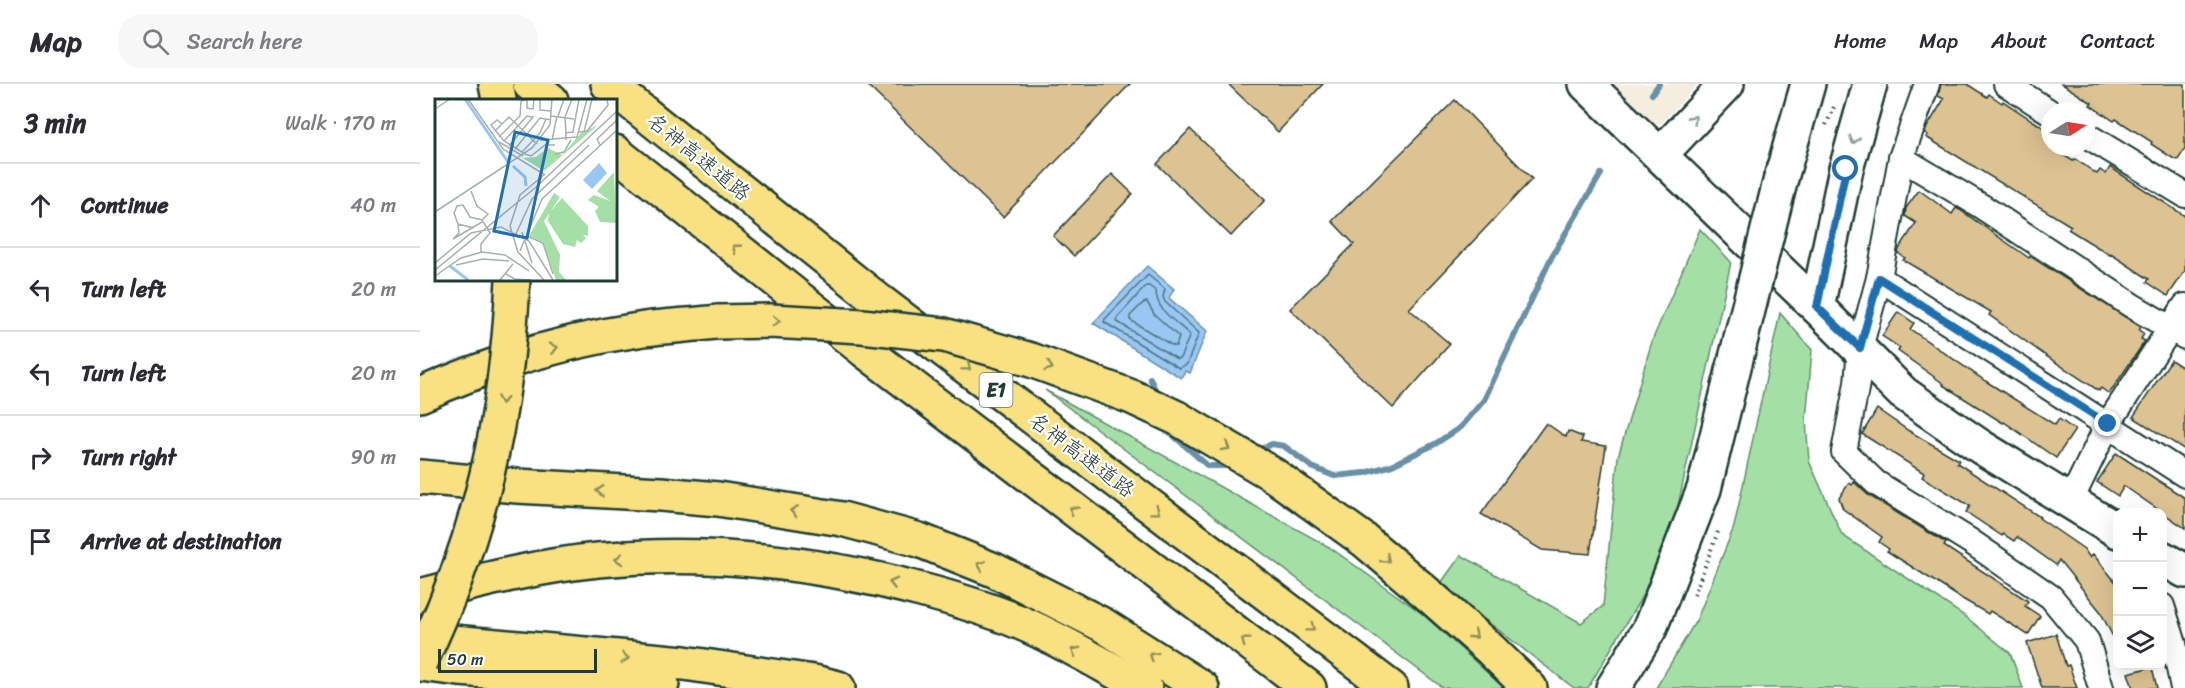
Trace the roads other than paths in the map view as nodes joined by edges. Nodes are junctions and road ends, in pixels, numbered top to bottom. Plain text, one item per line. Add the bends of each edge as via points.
1 (496, 84) edge
2 (530, 84) edge
3 (608, 84) edge
4 (630, 84) edge
5 (1586, 84) edge
6 (1727, 84) edge
7 (1808, 84) edge
8 (1870, 84) edge
9 (1927, 84) edge
10 (2006, 84) edge
11 (499, 99) edge
12 (550, 99) edge
13 (2041, 106) edge
14 (2095, 140) edge
15 (616, 153) edge
16 (1660, 155) junction
17 (1901, 158) junction
18 (2185, 195) edge
19 (1879, 278) junction
20 (513, 280) edge
21 (879, 301) junction
22 (2185, 306) edge
23 (1817, 307) junction
24 (2178, 332) edge
25 (1860, 348) junction
26 (420, 396) edge
27 (2108, 424) junction
28 (2185, 475) edge
29 (420, 477) edge
30 (2070, 502) junction
31 (2113, 528) edge
32 (2167, 560) edge
33 (2185, 571) edge
34 (420, 596) edge
35 (2166, 616) edge
36 (420, 639) edge
37 (420, 663) edge
38 (457, 679) edge
39 (2183, 681) edge
40 (696, 688) edge
41 (838, 688) edge
42 (1145, 688) edge
43 (1202, 688) edge
44 (1308, 688) edge
45 (1391, 688) edge
46 (1530, 688) edge
47 (1613, 688) edge
48 (2101, 688) edge

1 - 11 main road
2 - 12 main road
3 - 21 main road, 名神高速道路 / E1
4 - 21 main road via 823,243
5 - 16 street
16 -> 6 street
7 - 47 street, bridge via 1704,489 1650,628
8 -> 23 street via 1846,169
9 - 17 street
10 - 13 street
14 - 18 street
44 -> 15 main road, E1 via 864,350
16 - 23 street
17 - 19 street
17 - 24 street
19 - 25 street
19 - 27 street
20 -> 37 main road, bridge via 505,382 492,455 462,565
21 -> 45 main road, 名神高速道路 / E1
22 - 24 street
23 - 25 street
24 - 27 street
25 - 30 street via 1903,393
25 - 48 street via 1844,452 1876,483 2051,597 2087,641
26 -> 46 main road, bridge via 524,355 643,330 770,321 944,335 1031,360 1132,397 1178,418 1272,474 1364,540
27 - 28 street
27 - 30 street
43 -> 29 main road via 1104,625 994,570 919,540 842,519 718,499
30 - 31 street
32 - 33 street
42 -> 34 main road via 1033,628 962,601 839,570 736,558 597,560 510,573
35 - 39 street
36 -> 41 main road via 684,663
37 - 38 main road
38 - 40 main road

